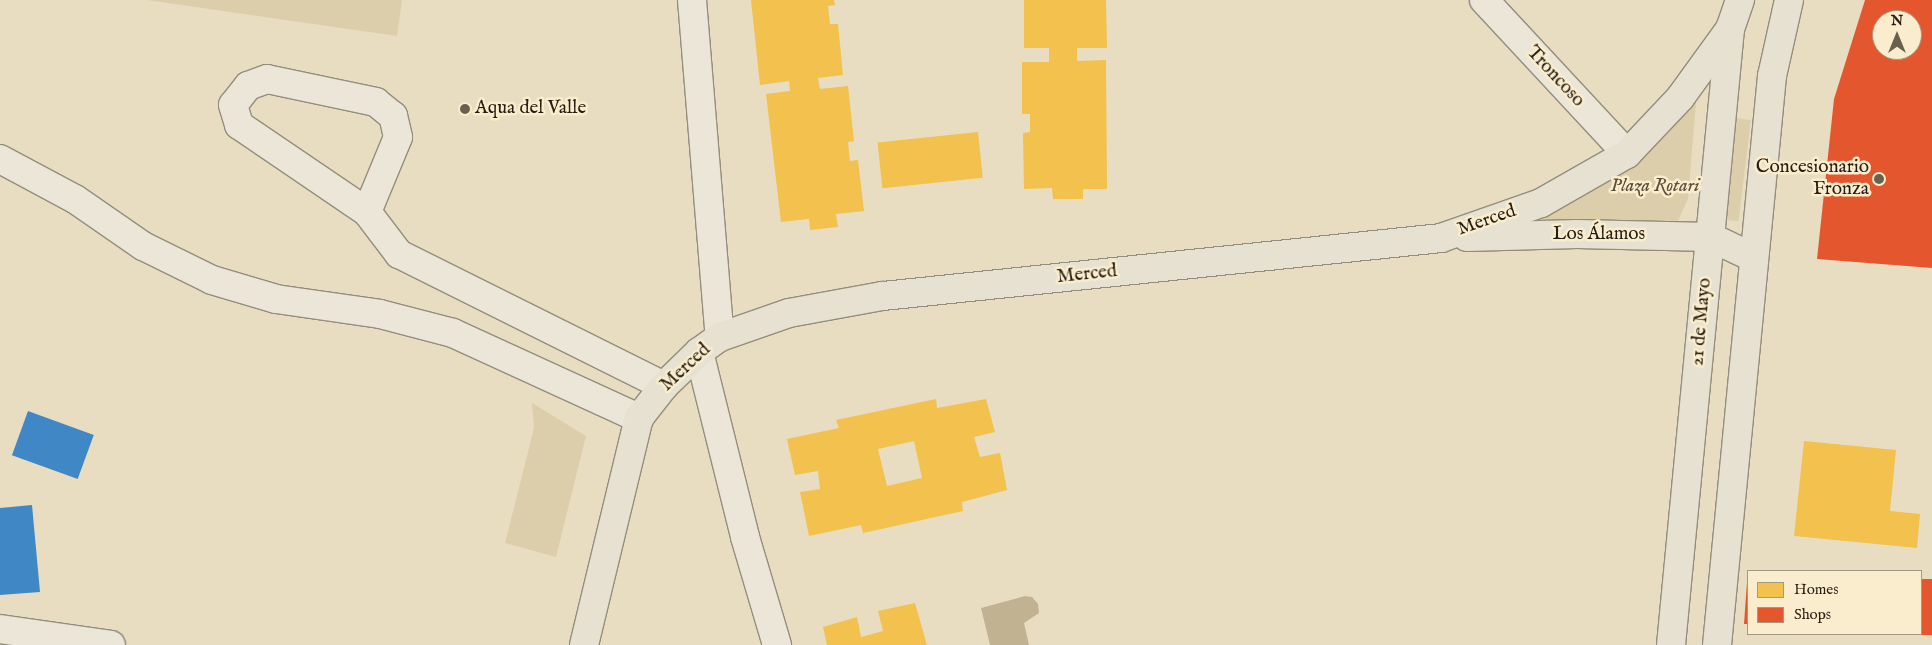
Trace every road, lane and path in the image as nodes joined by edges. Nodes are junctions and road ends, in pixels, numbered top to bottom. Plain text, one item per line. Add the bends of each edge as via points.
1 (692, 0) edge
2 (1484, 0) edge
3 (1740, 0) edge
4 (1788, 0) edge
5 (1730, 29) junction
6 (1627, 154) junction
7 (0, 159) edge
8 (367, 212) junction
9 (1710, 237) junction
10 (1440, 238) junction
11 (1752, 257) junction
12 (710, 344) junction
13 (664, 386) junction
14 (639, 418) junction
15 (0, 629) edge
16 (111, 645) edge
17 (584, 645) edge
18 (777, 645) edge
19 (1670, 645) edge
20 (1717, 645) edge

1 - 12 street
2 - 6 street, Troncoso
3 - 5 main road, 21 de Mayo
4 - 11 main road via 1772,76
5 - 6 main road, Merced via 1680,98
5 - 9 main road, 21 de Mayo
6 - 10 main road, Merced via 1541,203
7 - 14 street via 75,199 142,246 212,280 276,299 380,314 453,333
8 - 8 street via 398,136 394,116 376,102 267,79 248,86 233,105 239,125
8 - 13 street via 399,254
9 - 10 main road, Los Álamos via 1577,234
9 - 11 main road, Los Álamos
9 - 19 main road, 21 de Mayo
10 - 12 main road, Merced via 883,296 790,313
11 - 20 main road
12 - 13 main road, Merced
12 - 18 street via 745,537
13 - 14 main road, Merced
14 - 17 main road, Merced
15 - 16 street

